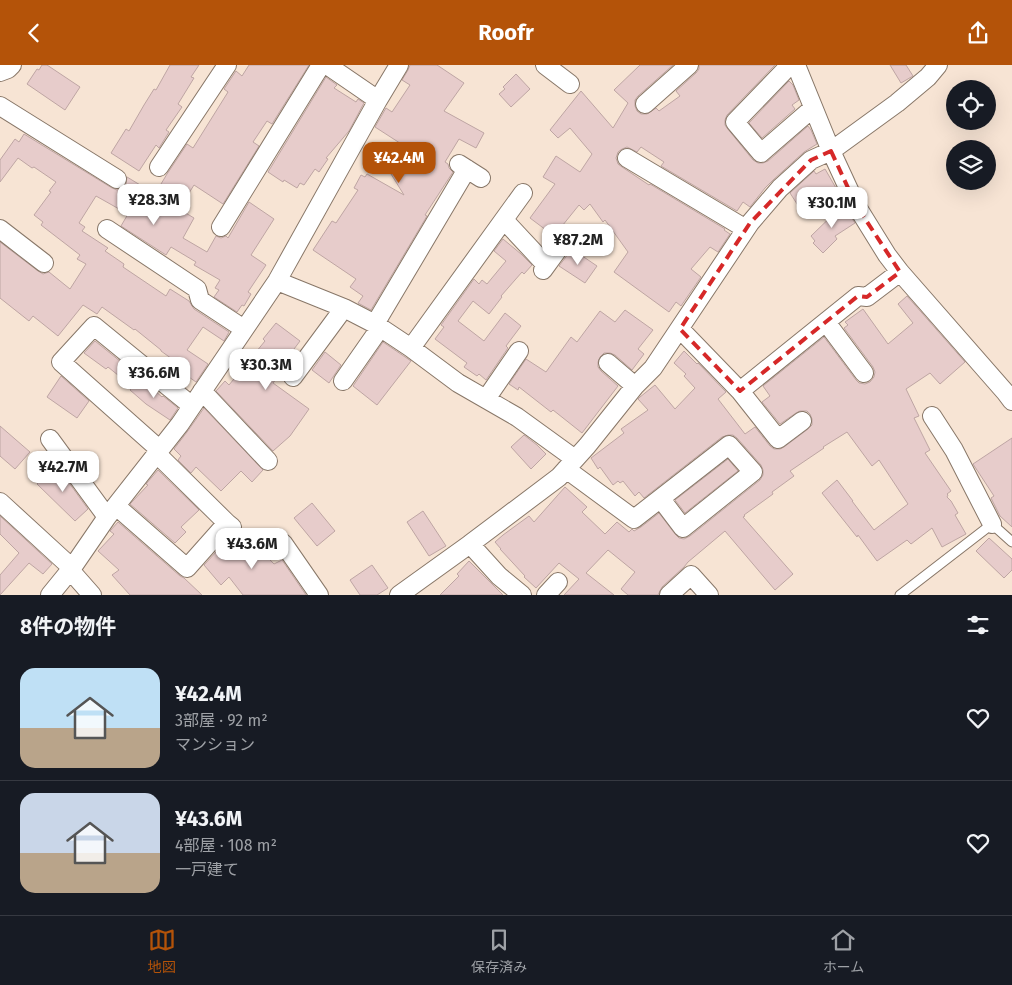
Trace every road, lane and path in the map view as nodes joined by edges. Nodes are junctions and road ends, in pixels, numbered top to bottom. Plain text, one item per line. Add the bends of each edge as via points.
1 (12, 65) edge
2 (227, 65) edge
3 (321, 65) edge
4 (327, 65) edge
5 (399, 65) edge
6 (544, 65) edge
7 (689, 65) edge
8 (790, 65) edge
9 (796, 65) edge
10 (929, 69) edge
11 (0, 72) edge
12 (570, 85) dead end
13 (378, 99) junction
14 (644, 104) dead end
15 (0, 107) edge
16 (814, 108) junction
17 (831, 151) junction
18 (628, 158) dead end
19 (159, 167) dead end
20 (469, 170) dead end
21 (117, 179) dead end
22 (523, 193) dead end
23 (504, 220) junction
24 (221, 227) dead end
25 (0, 229) edge
26 (106, 229) dead end
27 (746, 229) junction
28 (567, 237) dead end
29 (44, 263) dead end
30 (900, 271) junction
31 (277, 281) junction
32 (344, 308) junction
33 (826, 322) junction
34 (377, 326) junction
35 (244, 329) junction
36 (680, 329) junction
37 (411, 348) junction
38 (519, 351) dead end
39 (608, 363) dead end
40 (864, 373) dead end
41 (293, 377) dead end
42 (343, 381) dead end
43 (635, 387) junction
44 (202, 391) junction
45 (740, 391) junction
46 (486, 399) junction
47 (1012, 401) edge
48 (192, 406) junction
49 (932, 416) dead end
50 (802, 421) dead end
51 (50, 439) dead end
52 (158, 452) junction
53 (268, 461) dead end
54 (571, 464) junction
55 (661, 499) junction
56 (0, 502) edge
57 (111, 512) junction
58 (992, 524) junction
59 (1012, 542) edge
60 (283, 543) dead end
61 (470, 544) junction
62 (71, 569) junction
63 (558, 582) dead end
64 (50, 595) edge
65 (92, 595) edge
66 (319, 595) edge
67 (399, 595) edge
68 (522, 595) edge
69 (546, 595) edge
70 (669, 595) edge
71 (709, 595) edge
72 (900, 595) edge

1 - 11 street
2 - 19 street
3 - 24 street
4 - 13 street
5 - 13 street
6 - 12 street
7 - 14 street
8 - 16 street via 735,122 761,153
9 - 16 street
10 - 17 street via 879,117
13 - 31 street
15 - 21 street
16 - 17 street
17 - 27 street via 811,160 780,189
17 - 30 street via 856,205
18 - 27 street
20 - 34 street
22 - 23 street
23 - 28 street via 545,267
23 - 37 street
25 - 29 street
26 - 35 street via 197,289 200,300
27 - 36 street
30 - 33 street via 867,297 858,295
30 - 47 street
31 - 32 street
31 - 35 street
32 - 34 street
32 - 41 street
33 - 40 street
33 - 45 street
34 - 37 street
34 - 42 street
35 - 44 street
36 - 43 street via 653,368
36 - 45 street
37 - 46 street via 458,383
38 - 46 street
39 - 43 street
43 - 54 street
44 - 48 street
44 - 53 street
45 - 50 street via 778,439
46 - 54 street via 518,417
48 - 52 street
48 - 52 street via 94,326 61,362
49 - 58 street via 954,450
51 - 57 street
52 - 57 street
52 - 57 street via 229,525 187,568
54 - 55 street via 634,519
54 - 61 street via 559,477
55 - 55 street via 729,445 753,472 683,528
56 - 62 street
57 - 62 street
58 - 59 lane
58 - 72 lane
60 - 66 street
61 - 67 street
61 - 68 street via 499,576
62 - 64 street
62 - 65 street
63 - 69 street
70 - 71 street via 690,575

